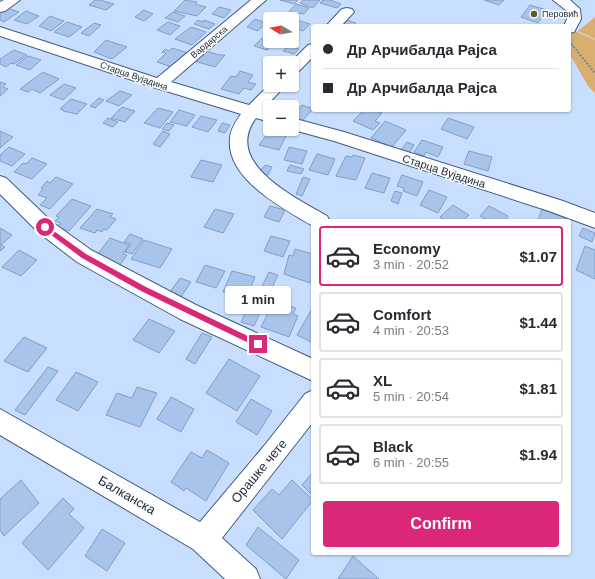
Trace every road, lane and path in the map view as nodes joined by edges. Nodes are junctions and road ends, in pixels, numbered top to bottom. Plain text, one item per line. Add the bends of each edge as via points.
1 (13, 0) edge
2 (259, 0) edge
3 (560, 0) edge
4 (0, 8) edge
5 (347, 12) dead end
6 (335, 24) edge
7 (571, 27) edge
8 (0, 31) edge
9 (571, 43) edge
10 (311, 50) edge
11 (299, 63) edge
12 (595, 73) edge
13 (159, 84) junction
14 (272, 92) edge
15 (253, 112) junction
16 (263, 115) edge
17 (299, 126) edge
18 (0, 183) edge
19 (317, 219) edge
20 (595, 220) edge
21 (311, 369) edge
22 (311, 405) edge
23 (0, 422) edge
24 (203, 539) junction
25 (246, 579) edge

1 - 4 street
2 - 13 street, Вардарска
3 - 7 street via 576,14
5 - 6 street
8 - 13 street, Старца Вујадина
9 - 12 path
10 - 11 street
13 - 15 street, Старца Вујадина
14 - 15 street
15 - 16 street, Старца Вујадина
15 - 19 street via 240,131 238,139 238,150 243,162 256,178
17 - 20 street, Старца Вујадина via 338,136
18 - 21 street via 45,227 84,256 188,312
22 - 24 street, Орашке чете
23 - 24 street, Балканска
24 - 25 street, Балканска

